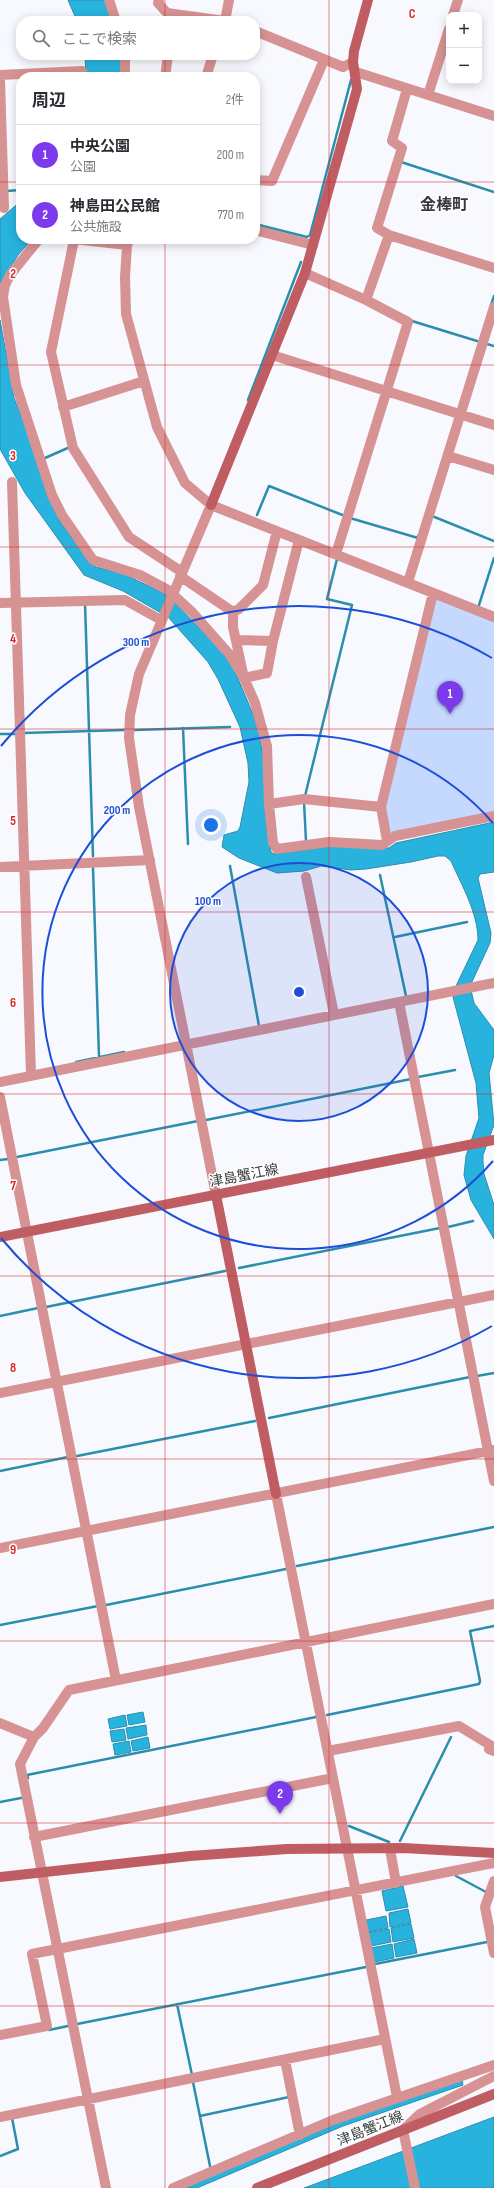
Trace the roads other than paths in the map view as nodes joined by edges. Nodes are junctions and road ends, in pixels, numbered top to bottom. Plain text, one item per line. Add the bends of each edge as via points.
1 (108, 0) edge
2 (159, 0) edge
3 (229, 0) edge
4 (368, 0) edge
5 (458, 0) edge
6 (454, 12) edge
7 (114, 16) edge
8 (172, 16) edge
9 (226, 16) edge
10 (260, 33) edge
11 (446, 38) edge
12 (125, 60) edge
13 (167, 60) edge
14 (211, 60) edge
15 (324, 60) junction
16 (354, 67) junction
17 (125, 72) edge
18 (166, 72) edge
19 (208, 72) edge
20 (0, 74) edge
21 (16, 74) edge
22 (0, 80) edge
23 (407, 89) junction
24 (428, 95) junction
25 (494, 116) edge
26 (260, 180) edge
27 (4, 208) dead end
28 (260, 231) edge
29 (389, 235) junction
30 (35, 244) edge
31 (73, 244) edge
32 (128, 244) edge
33 (313, 245) junction
34 (494, 268) edge
35 (305, 273) junction
36 (366, 300) junction
37 (494, 307) edge
38 (272, 355) junction
39 (144, 381) junction
40 (387, 390) junction
41 (63, 407) junction
42 (461, 415) junction
43 (494, 425) edge
44 (448, 456) junction
45 (494, 470) edge
46 (12, 482) dead end
47 (211, 505) junction
48 (277, 530) junction
49 (300, 540) junction
50 (336, 554) junction
51 (181, 574) junction
52 (408, 582) junction
53 (433, 593) junction
54 (172, 595) junction
55 (16, 602) junction
56 (0, 603) edge
57 (232, 612) junction
58 (494, 617) edge
59 (162, 618) junction
60 (237, 640) junction
61 (273, 641) junction
62 (244, 678) junction
63 (269, 804) junction
64 (381, 807) junction
65 (494, 816) edge
66 (387, 841) junction
67 (150, 860) junction
68 (24, 866) junction
69 (0, 867) edge
70 (306, 877) dead end
71 (494, 983) edge
72 (399, 1002) junction
73 (334, 1014) junction
74 (187, 1045) junction
75 (31, 1073) junction
76 (0, 1082) edge
77 (0, 1097) edge
78 (492, 1140) edge
79 (428, 1153) junction
80 (216, 1194) junction
81 (27, 1232) junction
82 (0, 1237) edge
83 (494, 1295) edge
84 (459, 1302) junction
85 (246, 1344) junction
86 (57, 1382) junction
87 (0, 1393) edge
88 (491, 1450) edge
89 (494, 1481) edge
90 (276, 1494) junction
91 (87, 1530) junction
92 (0, 1548) edge
93 (494, 1604) edge
94 (306, 1641) junction
95 (116, 1680) junction
96 (0, 1723) edge
97 (34, 1736) junction
98 (328, 1751) junction
99 (494, 1751) edge
100 (333, 1778) junction
101 (34, 1837) junction
102 (347, 1847) junction
103 (390, 1849) junction
104 (494, 1853) edge
105 (494, 1863) edge
106 (41, 1872) junction
107 (0, 1877) edge
108 (396, 1883) junction
109 (493, 1887) edge
110 (355, 1890) junction
111 (58, 1950) junction
112 (494, 1953) edge
113 (0, 2035) edge
114 (385, 2039) junction
115 (285, 2060) junction
116 (494, 2065) edge
117 (494, 2076) edge
118 (494, 2094) edge
119 (397, 2097) junction
120 (87, 2099) junction
121 (0, 2117) edge
122 (403, 2130) junction
123 (300, 2135) junction
124 (106, 2188) edge
125 (173, 2188) edge
126 (257, 2188) edge
127 (415, 2188) edge

1 - 7 street
2 - 8 street via 158,3
3 - 9 street
4 - 16 street
5 - 6 street
10 - 15 street
11 - 24 street
12 - 17 street
13 - 18 street
14 - 19 street
15 - 16 street via 343,67
15 - 26 street via 272,181
16 - 23 street
16 - 33 street via 357,89
20 - 21 street
22 - 27 street
23 - 24 street
23 - 29 street via 392,141 402,148 377,228
24 - 25 street
28 - 33 street
29 - 34 street
29 - 36 street
30 - 54 street via 10,275 3,296 16,384 48,486 62,515 93,560 140,575
31 - 41 street via 51,352
32 - 39 street via 126,314
33 - 35 street
35 - 36 street
35 - 38 street
36 - 40 street via 408,322
37 - 42 street
38 - 40 street
38 - 47 street
39 - 41 street
39 - 47 street via 157,427 185,483
40 - 42 street
40 - 50 street
41 - 51 street via 73,448 129,537
42 - 43 street
42 - 44 street
44 - 45 street
44 - 52 street
46 - 55 street
47 - 48 street
47 - 51 street
48 - 49 street
48 - 57 street via 263,585 239,609
49 - 50 street
49 - 61 street
50 - 52 street
51 - 54 street
51 - 57 street
52 - 53 street
53 - 58 street
53 - 64 street
54 - 59 street
54 - 62 street via 192,612 230,655
55 - 56 street
55 - 59 street via 125,600
55 - 68 street
57 - 60 street
59 - 67 street via 133,695 128,738
60 - 61 street
60 - 62 street
61 - 62 street via 267,673
62 - 63 street via 255,704 267,746
63 - 64 street via 304,799
63 - 66 street via 273,843 277,849 329,842 382,845
64 - 66 street
65 - 66 street via 395,836
67 - 68 street
67 - 74 street
68 - 69 street
68 - 75 street
70 - 73 street
71 - 72 street
72 - 73 street
72 - 79 street
73 - 74 street
74 - 75 street
74 - 80 street
75 - 76 street
77 - 81 street
78 - 79 street, 津島蟹江線
79 - 80 street, 津島蟹江線
79 - 84 street
80 - 81 street, 津島蟹江線
80 - 85 street
81 - 82 street, 津島蟹江線
81 - 86 street
83 - 84 street
84 - 85 street
84 - 88 street
85 - 86 street
85 - 90 street
86 - 87 street
86 - 91 street
88 - 89 street
88 - 90 street
90 - 91 street
90 - 94 street
91 - 92 street
91 - 95 street
93 - 94 street
94 - 95 street
94 - 98 street
95 - 97 street via 69,1690 44,1728
96 - 97 street
97 - 101 street via 20,1764
98 - 99 street via 459,1726 490,1745 489,1749
98 - 100 street
100 - 101 street
100 - 102 street
101 - 106 street
102 - 103 street
102 - 106 street via 287,1848
102 - 110 street
103 - 104 street via 444,1849
103 - 108 street
105 - 108 street
106 - 107 street
106 - 111 street
108 - 110 street
109 - 112 street via 485,1907
110 - 111 street
110 - 114 street
111 - 113 street via 32,1954 47,2026
111 - 120 street
114 - 115 street
114 - 119 street
115 - 120 street
115 - 123 street
116 - 119 street
117 - 122 street via 420,2114
118 - 122 street, 津島蟹江線
119 - 123 street
120 - 121 street
120 - 124 street
122 - 126 street, 津島蟹江線
122 - 127 street
123 - 125 street

